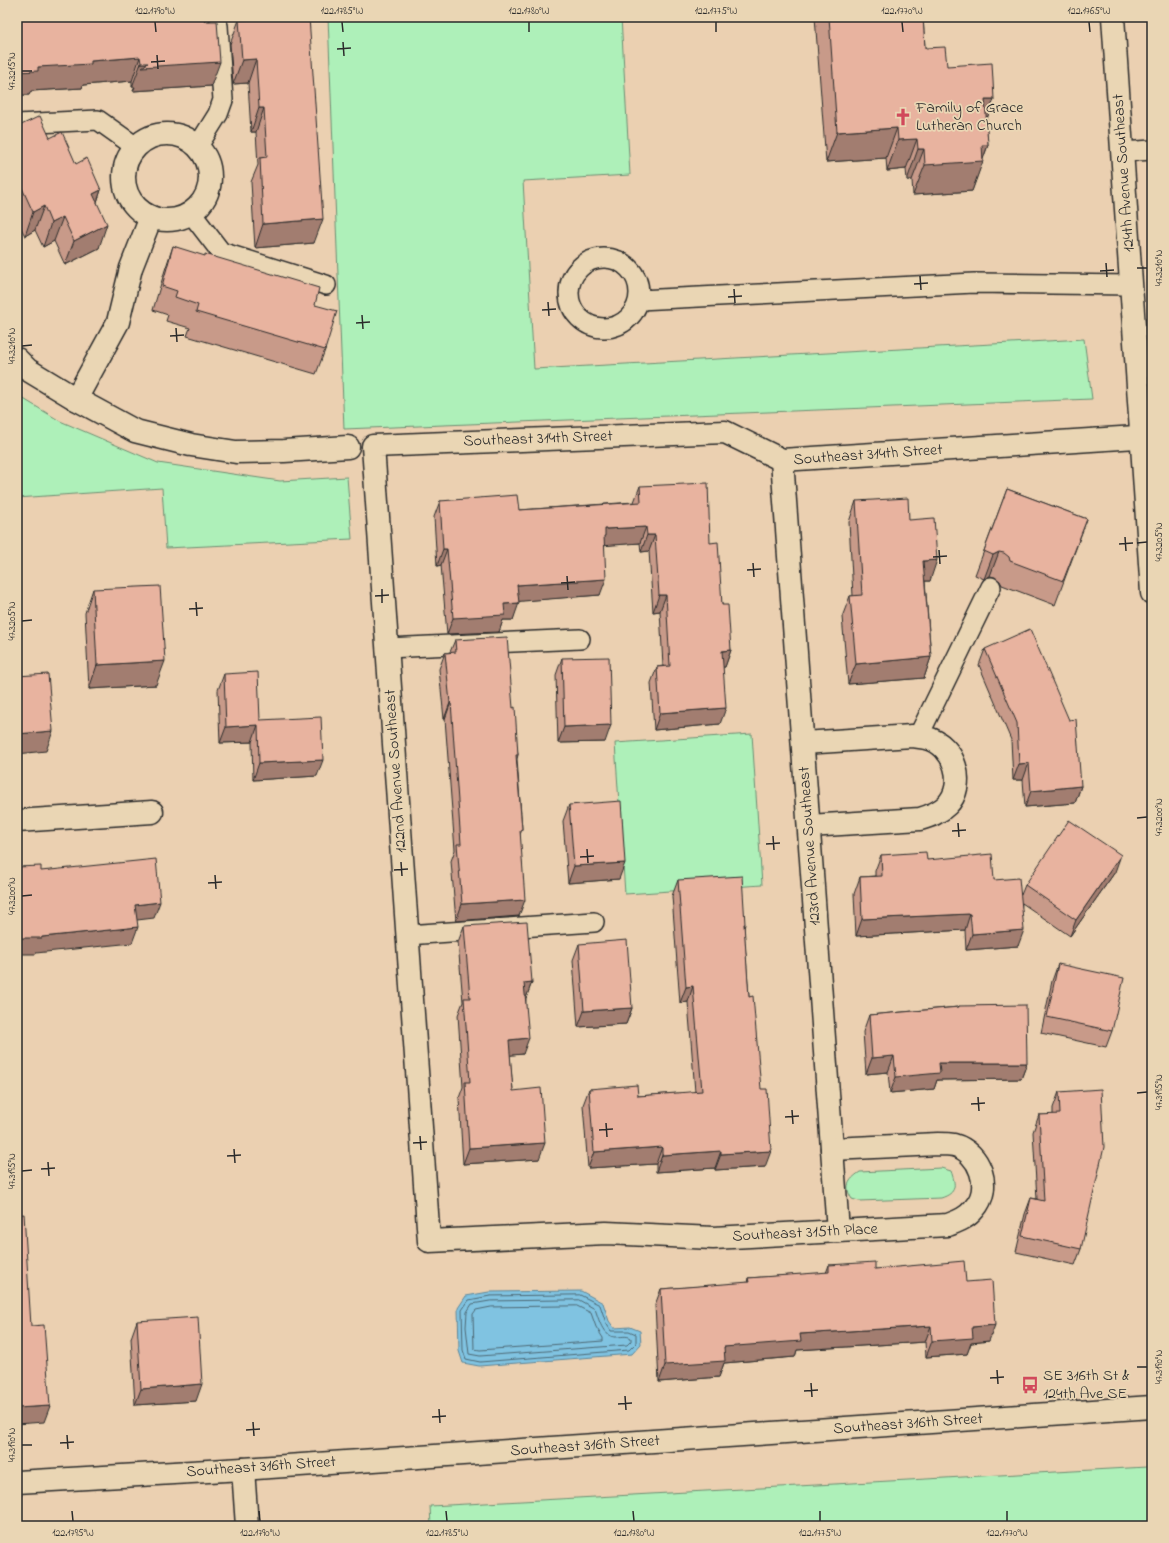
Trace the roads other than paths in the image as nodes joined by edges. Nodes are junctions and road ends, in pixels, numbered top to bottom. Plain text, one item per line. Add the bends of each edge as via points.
1 (1113, 17) edge
2 (218, 26) edge
3 (17, 124) edge
4 (198, 146) junction
5 (136, 147) junction
6 (1152, 150) edge
7 (1122, 152) junction
8 (191, 213) junction
9 (151, 217) junction
10 (326, 285) dead end
11 (1131, 285) junction
12 (639, 300) dead end
13 (17, 359) edge
14 (76, 399) junction
15 (1147, 436) edge
16 (373, 446) joint
17 (348, 447) dead end
18 (782, 460) junction
19 (991, 587) dead end
20 (1152, 593) edge
21 (580, 638) dead end
22 (387, 648) junction
23 (918, 737) junction
24 (803, 743) junction
25 (152, 812) dead end
26 (17, 821) edge
27 (809, 826) junction
28 (594, 922) dead end
29 (407, 935) junction
30 (832, 1149) junction
31 (838, 1231) junction
32 (429, 1240) joint
33 (1152, 1407) edge
34 (243, 1469) junction
35 (17, 1482) edge
36 (247, 1526) edge

1 - 7 street, 124th Avenue Southeast
2 - 4 lane via 222,100 218,114
3 - 5 lane via 98,120
4 - 5 street via 187,138 174,134 160,134 147,138
4 - 8 street via 210,169 210,181 207,194
5 - 9 street via 128,158 124,172 125,186 130,199 139,210
6 - 7 lane
7 - 11 street, 124th Avenue Southeast
8 - 9 street via 178,219 164,220
8 - 10 lane via 221,252
9 - 14 street via 131,268 118,322
11 - 12 lane via 974,283
11 - 15 street, 124th Avenue Southeast
13 - 14 street via 28,370
14 - 17 street via 135,431 191,445 236,452 284,452
15 - 18 street, Southeast 314th Street
15 - 20 street, 124th Avenue Southeast
16 - 18 street, Southeast 314th Street via 725,432
16 - 22 street, 122nd Avenue Southeast
18 - 24 street, 123rd Avenue Southeast
19 - 23 lane
21 - 22 lane
22 - 29 street, 122nd Avenue Southeast
23 - 24 street
23 - 27 street via 928,738 943,746 953,758 957,774 955,790 948,804 935,814 920,819
24 - 27 street, 123rd Avenue Southeast
25 - 26 street
27 - 30 street, 123rd Avenue Southeast
28 - 29 lane
29 - 32 street, 122nd Avenue Southeast
30 - 31 street, 123rd Avenue Southeast
30 - 31 street, Southeast 315th Place via 954,1145 968,1152 979,1164 983,1179 982,1195 975,1209 963,1219 948,1224
31 - 32 street, Southeast 315th Place via 713,1238 606,1233
33 - 34 street, Southeast 316th Street
34 - 35 street, Southeast 316th Street
34 - 36 street

